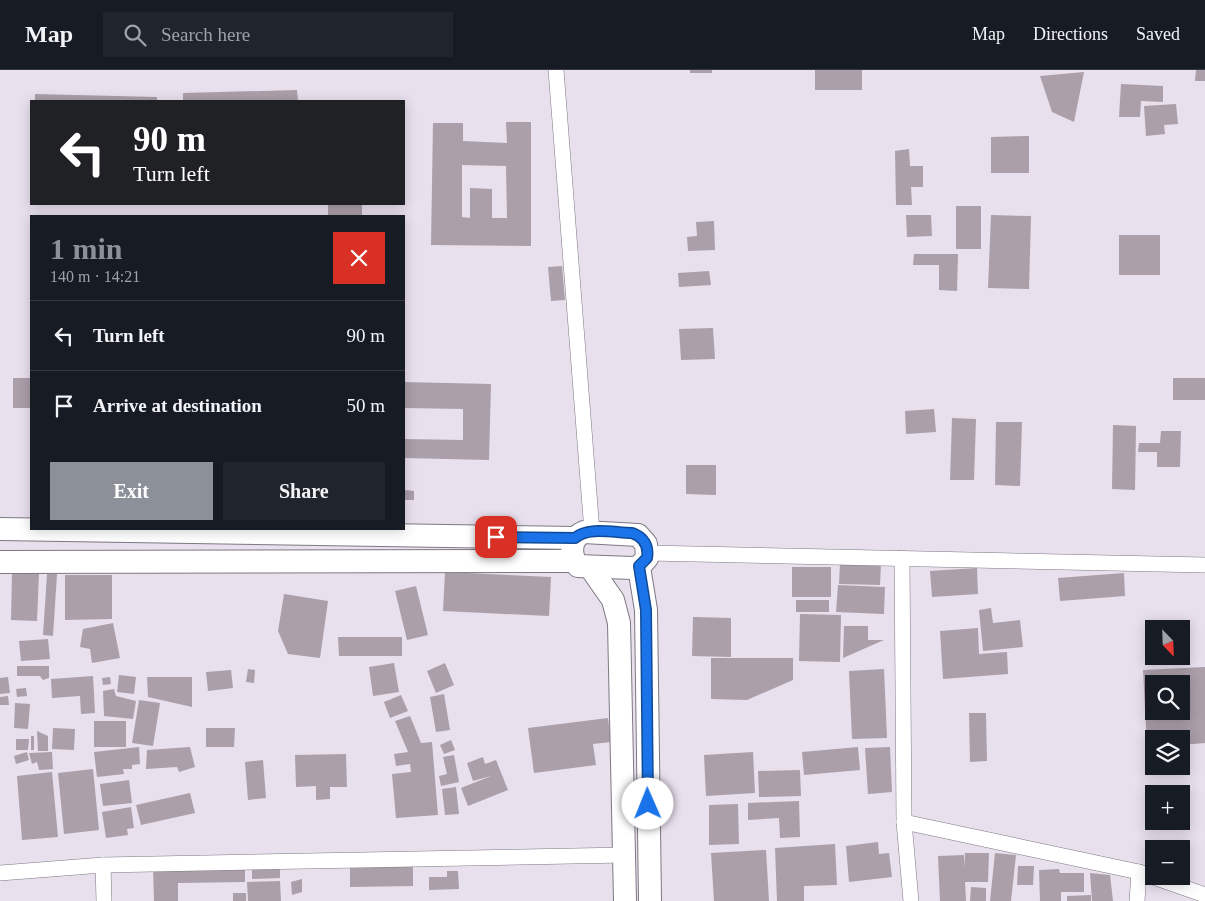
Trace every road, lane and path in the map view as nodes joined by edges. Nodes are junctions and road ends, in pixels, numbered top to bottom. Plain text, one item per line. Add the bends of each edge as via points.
1 (556, 70) edge
2 (0, 529) edge
3 (30, 529) edge
4 (97, 530) edge
5 (584, 535) junction
6 (902, 558) junction
7 (643, 560) junction
8 (0, 562) edge
9 (582, 564) junction
10 (1205, 565) edge
11 (904, 822) junction
12 (624, 855) junction
13 (103, 865) junction
14 (1139, 872) junction
15 (0, 873) edge
16 (1205, 895) edge
17 (104, 901) edge
18 (625, 901) edge
19 (650, 901) edge
20 (911, 901) edge
21 (1137, 901) edge

1 - 5 street
2 - 3 main road
4 - 5 main road
5 - 7 main road via 638,535 646,544
5 - 9 main road via 572,546
6 - 7 street
6 - 10 street
6 - 11 street
7 - 9 main road
7 - 19 main road
8 - 9 main road
9 - 12 main road via 613,600 619,623
11 - 14 street
11 - 20 street
12 - 13 street
12 - 18 main road
13 - 15 street
13 - 17 street
14 - 16 street
14 - 21 street

